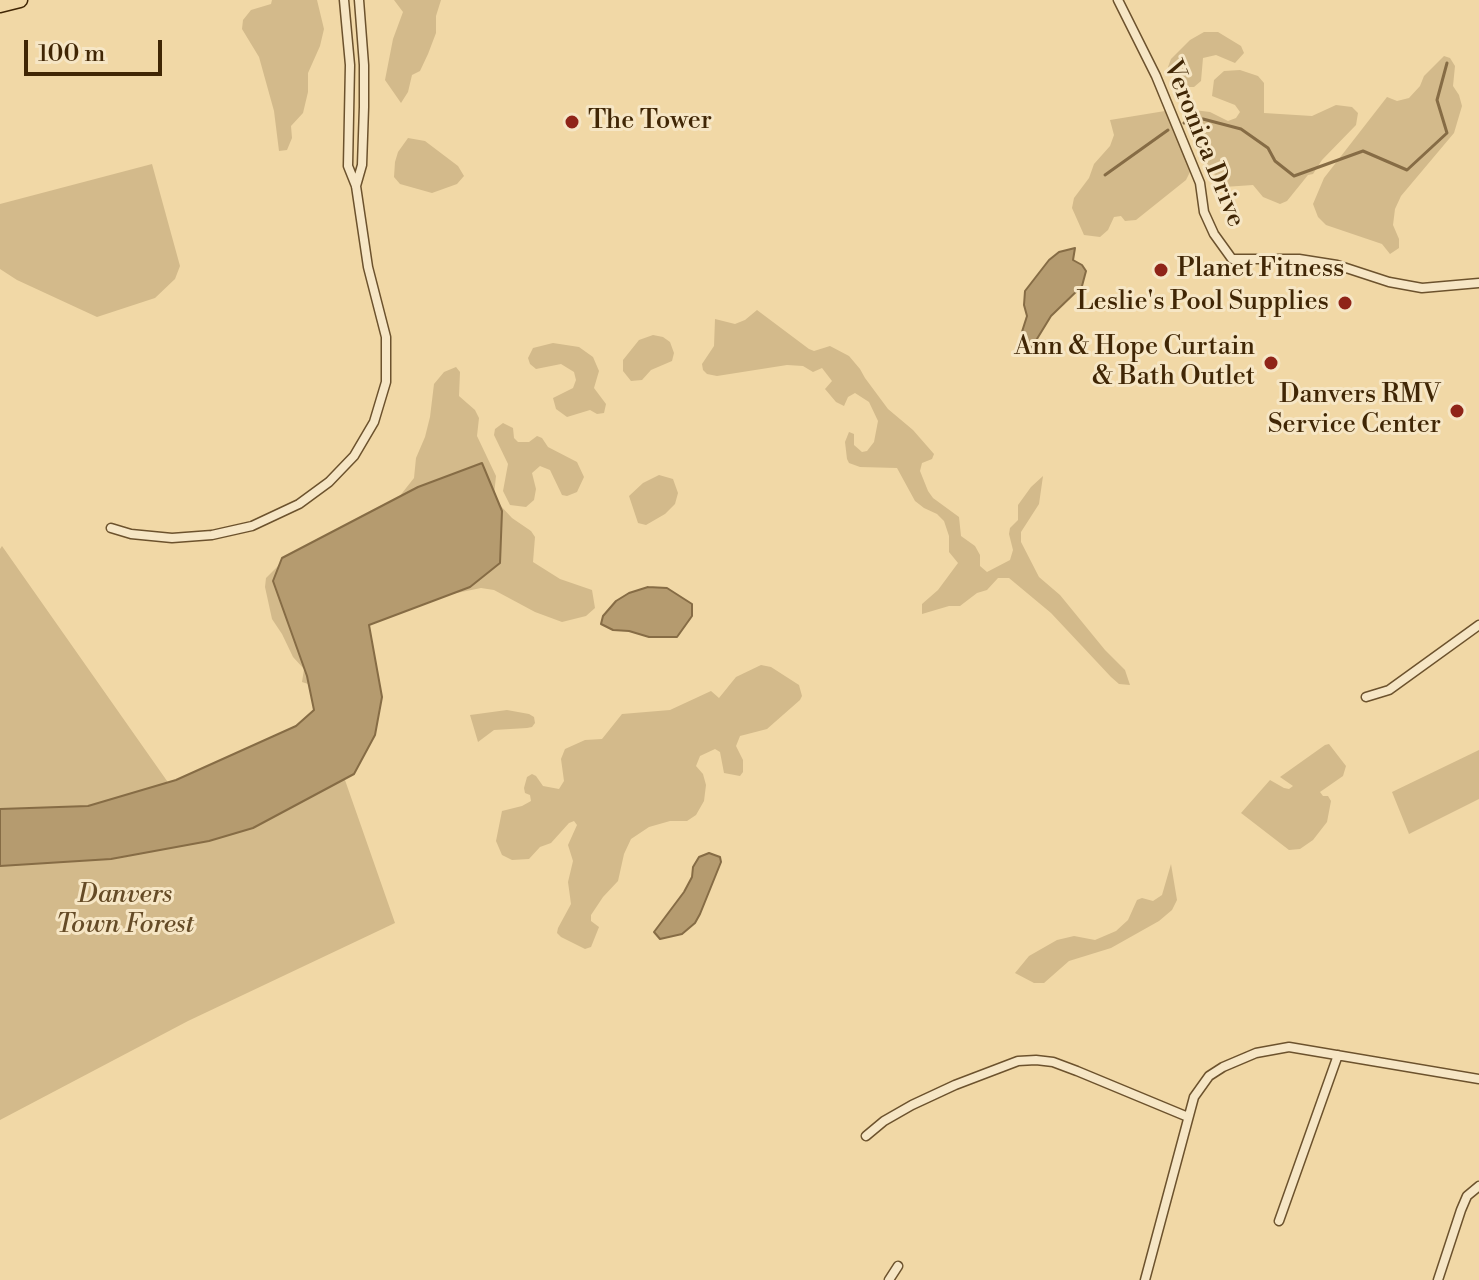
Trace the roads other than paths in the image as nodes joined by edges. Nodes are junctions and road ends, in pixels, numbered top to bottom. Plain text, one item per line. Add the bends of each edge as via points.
1 (20, 0) edge
2 (344, 0) edge
3 (359, 0) edge
4 (1118, 0) edge
5 (0, 5) edge
6 (356, 186) junction
7 (1479, 283) edge
8 (111, 528) dead end
9 (1479, 625) edge
10 (1366, 697) dead end
11 (1338, 1055) junction
12 (1479, 1079) edge
13 (1188, 1117) junction
14 (866, 1136) dead end
15 (1479, 1186) edge
16 (1279, 1221) dead end
17 (898, 1266) dead end
18 (889, 1280) edge
19 (1145, 1280) edge
20 (1438, 1280) edge

1 - 5 highway
2 - 6 street via 350,65 348,166
3 - 6 street via 364,93 362,165
4 - 7 street, Veronica Drive via 1195,170 1204,212 1232,259 1299,259 1422,288
6 - 8 street via 387,359 381,403 354,456 299,504 252,526 172,538
9 - 10 street via 1389,690
11 - 12 street
11 - 13 street via 1289,1047 1234,1062 1199,1086
11 - 16 street
13 - 14 street via 1053,1062 1018,1061 912,1105
13 - 19 street
15 - 20 street via 1465,1201
17 - 18 street

